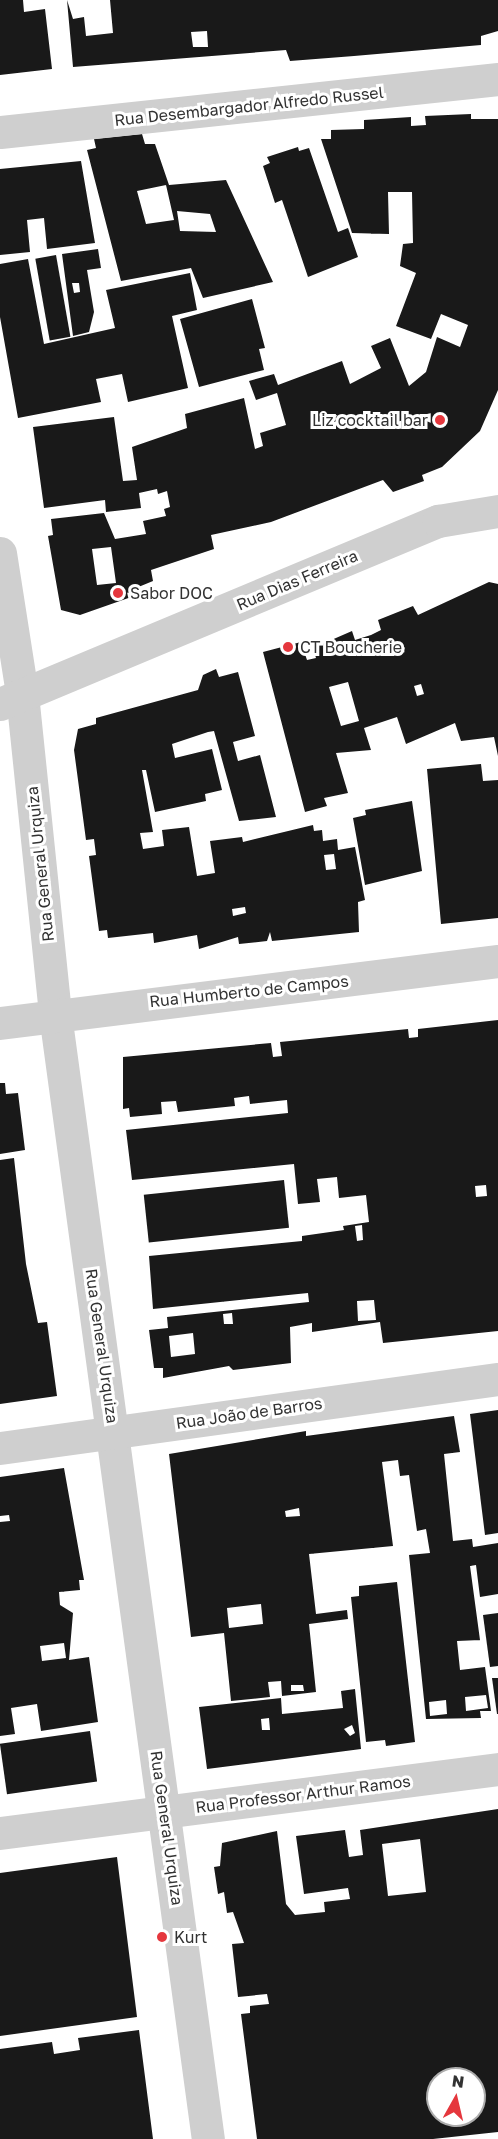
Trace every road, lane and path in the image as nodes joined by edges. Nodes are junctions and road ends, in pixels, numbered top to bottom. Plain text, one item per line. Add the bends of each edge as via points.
1 (498, 79) edge
2 (0, 132) edge
3 (498, 511) edge
4 (0, 553) edge
5 (11, 699) edge
6 (498, 961) edge
7 (55, 1014) junction
8 (0, 1023) edge
9 (498, 1379) edge
10 (113, 1432) junction
11 (0, 1448) edge
12 (498, 1769) edge
13 (165, 1812) junction
14 (0, 1833) edge
15 (208, 2139) edge

1 - 2 street, Rua Desembargador Alfredo Russel
3 - 5 street, Rua Dias Ferreira via 438,521
4 - 5 street, Rua General Urquiza
5 - 7 street, Rua General Urquiza
6 - 7 street, Rua Humberto de Campos
7 - 8 street, Rua Humberto de Campos
7 - 10 street, Rua General Urquiza
9 - 10 street, Rua João de Barros
10 - 11 street, Rua João de Barros
10 - 13 street, Rua General Urquiza
12 - 13 street, Rua Professor Arthur Ramos
13 - 14 street, Rua Professor Arthur Ramos
13 - 15 street, Rua General Urquiza

